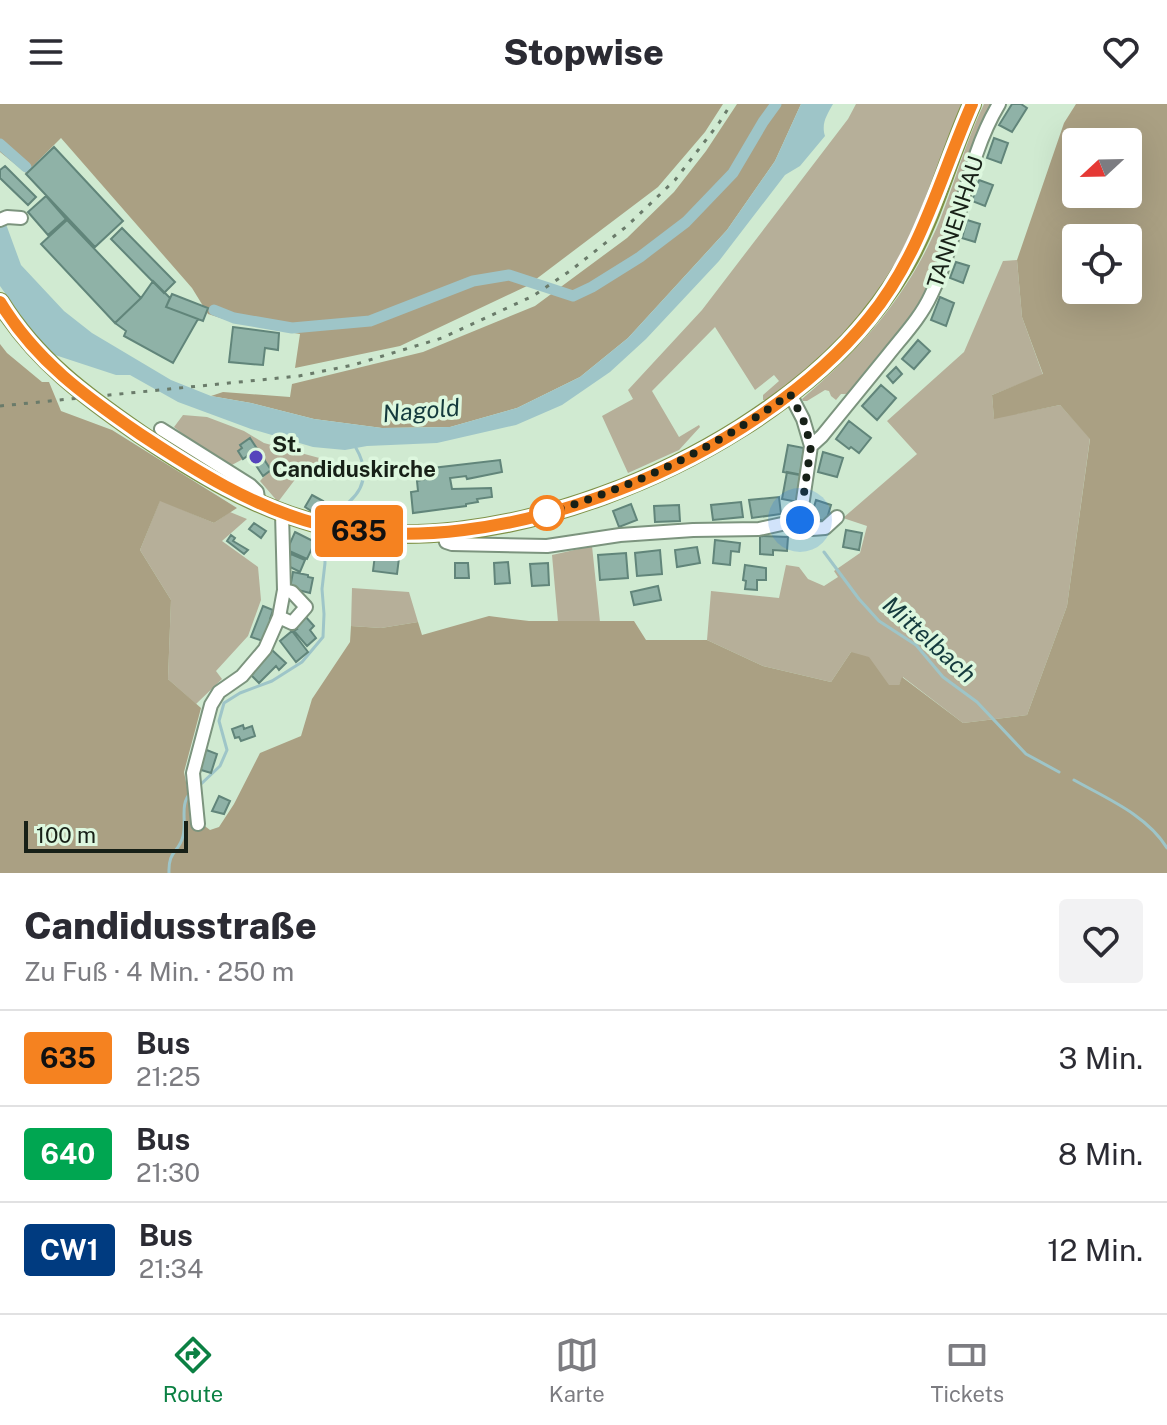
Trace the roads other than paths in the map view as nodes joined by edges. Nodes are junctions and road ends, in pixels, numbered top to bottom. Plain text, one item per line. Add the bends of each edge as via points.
1 (972, 104) edge
2 (999, 104) edge
3 (4, 218) edge
4 (21, 218) dead end
5 (0, 302) edge
6 (790, 394) junction
7 (161, 429) dead end
8 (811, 446) junction
9 (259, 504) junction
10 (282, 513) junction
11 (837, 517) dead end
12 (800, 520) junction
13 (443, 532) junction
14 (284, 590) junction
15 (279, 617) junction
16 (198, 824) dead end

1 - 6 main road via 906,264 870,318
2 - 8 street, TANNENHAU via 930,297 913,325
3 - 4 street
5 - 9 main road via 44,359 83,394 188,465
6 - 8 street
6 - 13 main road via 726,437 623,487 523,519
7 - 9 street via 250,485
8 - 12 street
9 - 10 main road
10 - 13 main road via 337,528
10 - 14 street
11 - 12 street via 825,528 812,529
12 - 13 street via 759,529 620,535 547,546 452,544
14 - 15 street
14 - 15 street via 306,607 292,623
15 - 16 street via 265,649 211,705 193,773

